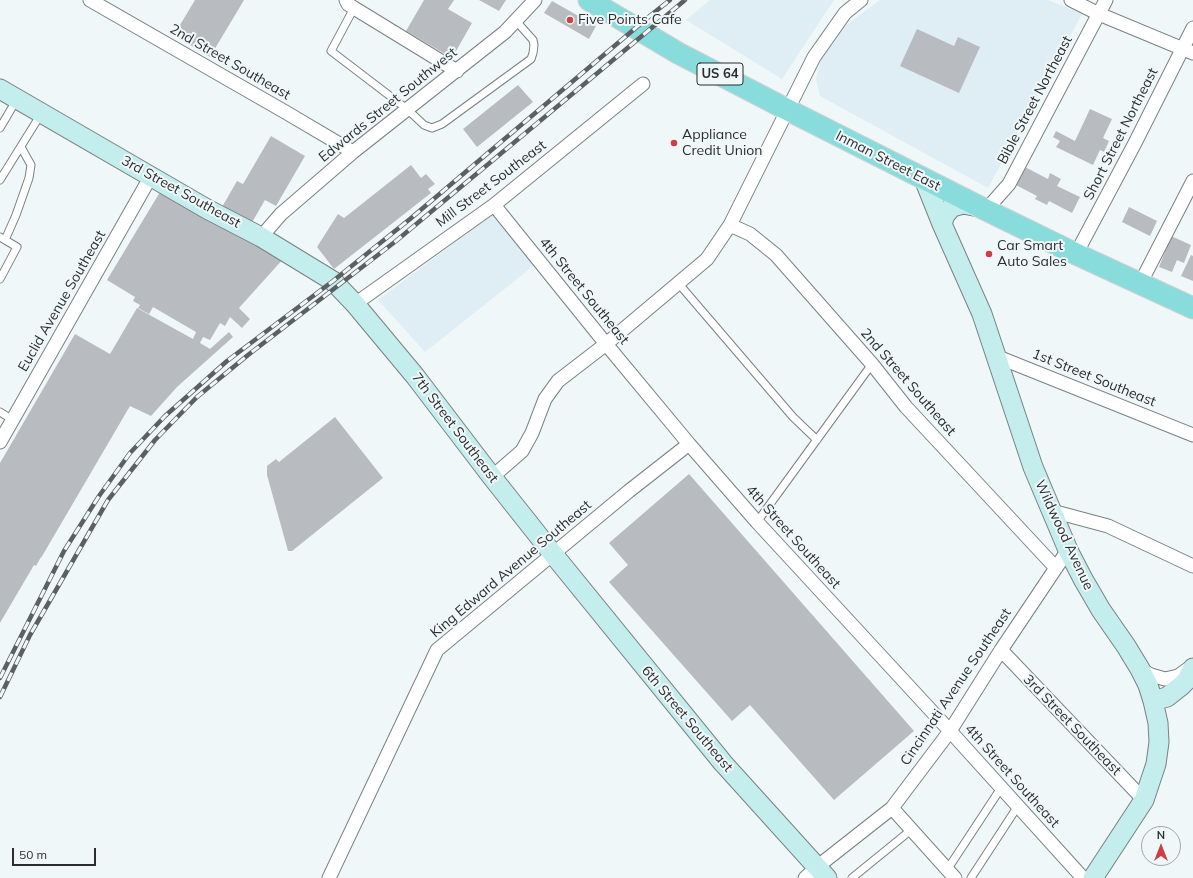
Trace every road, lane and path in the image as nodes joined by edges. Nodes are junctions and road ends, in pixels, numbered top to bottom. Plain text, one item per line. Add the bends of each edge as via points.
1 (90, 0) edge
2 (535, 0) edge
3 (589, 0) edge
4 (861, 0) edge
5 (1071, 0) edge
6 (1106, 0) edge
7 (350, 4) edge
8 (1099, 14) junction
9 (516, 21) junction
10 (1193, 28) edge
11 (1188, 50) edge
12 (457, 70) junction
13 (643, 84) dead end
14 (0, 89) edge
15 (17, 98) junction
16 (407, 109) junction
17 (788, 110) junction
18 (42, 113) junction
19 (0, 128) edge
20 (21, 147) junction
21 (353, 152) junction
22 (151, 176) junction
23 (924, 179) junction
24 (0, 180) edge
25 (1193, 180) edge
26 (494, 205) junction
27 (982, 208) junction
28 (942, 224) junction
29 (730, 225) junction
30 (261, 237) junction
31 (2, 238) edge
32 (1076, 254) junction
33 (0, 278) edge
34 (679, 284) junction
35 (1140, 284) junction
36 (355, 304) junction
37 (1193, 308) edge
38 (993, 343) junction
39 (606, 344) junction
40 (872, 364) junction
41 (0, 412) edge
42 (13, 420) junction
43 (1193, 435) edge
44 (817, 440) junction
45 (0, 442) edge
46 (689, 444) junction
47 (492, 477) junction
48 (1052, 511) junction
49 (757, 522) junction
50 (1068, 550) junction
51 (553, 554) junction
52 (1193, 566) edge
53 (1056, 568) junction
54 (1001, 650) junction
55 (1193, 667) edge
56 (1140, 670) junction
57 (1153, 701) junction
58 (950, 731) junction
59 (1002, 788) junction
60 (1144, 800) junction
61 (1018, 806) junction
62 (892, 808) junction
63 (911, 830) junction
64 (816, 874) edge
65 (951, 874) edge
66 (329, 878) edge
67 (852, 878) edge
68 (971, 878) edge
69 (1083, 878) edge
70 (1093, 878) edge

1 - 21 street, 2nd Street Southeast
2 - 9 street, Edwards Street Southwest
3 - 17 main road, Inman Street East / US 64 via 678,53
4 - 17 street via 845,13 814,57
5 - 8 street
6 - 8 street, Bible Street Northeast
7 - 12 street
7 - 16 lane via 331,51
8 - 11 street
8 - 27 street, Bible Street Northeast via 1009,184
9 - 12 street, Edwards Street Southwest
9 - 16 lane via 533,40 533,53 526,64 442,124 432,128 424,125
10 - 11 street, Short Street Northeast
11 - 32 street, Short Street Northeast via 1138,136
12 - 16 street, Edwards Street Southwest
13 - 26 street, Mill Street Southeast
14 - 15 street, 3rd Street Southeast
15 - 18 street, 3rd Street Southeast
15 - 19 lane
16 - 21 street, Edwards Street Southwest
17 - 23 main road, Inman Street East / US 64
17 - 29 street
18 - 20 lane
18 - 22 street, 3rd Street Southeast
20 - 24 lane
20 - 31 lane via 31,165 29,178 16,215
21 - 30 street, Edwards Street Southwest via 281,214
22 - 30 street, 3rd Street Southeast
22 - 42 street, Euclid Avenue Southeast
23 - 27 main road, Inman Street East / US 64
23 - 28 street, Wildwood Avenue
25 - 35 street
26 - 36 street, Mill Street Southeast
26 - 39 street, 4th Street Southeast
27 - 28 street via 963,204 952,207
27 - 32 main road, Inman Street East / US 64
28 - 38 street, Wildwood Avenue
29 - 34 street via 707,259
29 - 40 street, 2nd Street Southeast via 750,234 776,254
30 - 36 street, 3rd Street Southeast via 333,281
31 - 33 lane via 17,247
32 - 35 main road, Inman Street East / US 64
34 - 39 street
34 - 44 lane via 793,417
35 - 37 main road, Inman Street East / US 64
36 - 47 street, 7th Street Southeast via 415,376
38 - 43 street, 1st Street Southeast via 998,357
38 - 48 street, Wildwood Avenue via 1033,467
39 - 46 street, 4th Street Southeast
39 - 47 street via 558,381 545,399 522,451
40 - 44 lane
40 - 53 street, 2nd Street Southeast via 906,407
41 - 42 lane
42 - 45 street, Euclid Avenue Southeast
44 - 49 lane
46 - 49 street, 4th Street Southeast
46 - 51 street, King Edward Avenue Southeast
47 - 51 street, 7th Street Southeast
48 - 50 street, Wildwood Avenue
48 - 52 street via 1108,526
49 - 58 street, 4th Street Southeast
50 - 53 street, Cincinnati Avenue Southeast
50 - 56 street, Wildwood Avenue via 1101,610
51 - 64 street, 6th Street Southeast
51 - 66 street, King Edward Avenue Southeast via 437,650
53 - 54 street, Cincinnati Avenue Southeast
54 - 58 street, Cincinnati Avenue Southeast
54 - 60 street, 3rd Street Southeast
55 - 56 street via 1178,676 1165,679
55 - 57 street via 1181,686 1167,697
56 - 57 street, Wildwood Avenue
57 - 60 street, Wildwood Avenue via 1159,742 1156,764
58 - 59 street, 4th Street Southeast
58 - 62 street, Cincinnati Avenue Southeast
59 - 61 street, 4th Street Southeast
59 - 65 lane
60 - 70 street, Wildwood Avenue
61 - 68 lane
61 - 69 street, 4th Street Southeast
62 - 63 street
62 - 64 street, Cincinnati Avenue Southeast
63 - 65 street
63 - 67 lane

